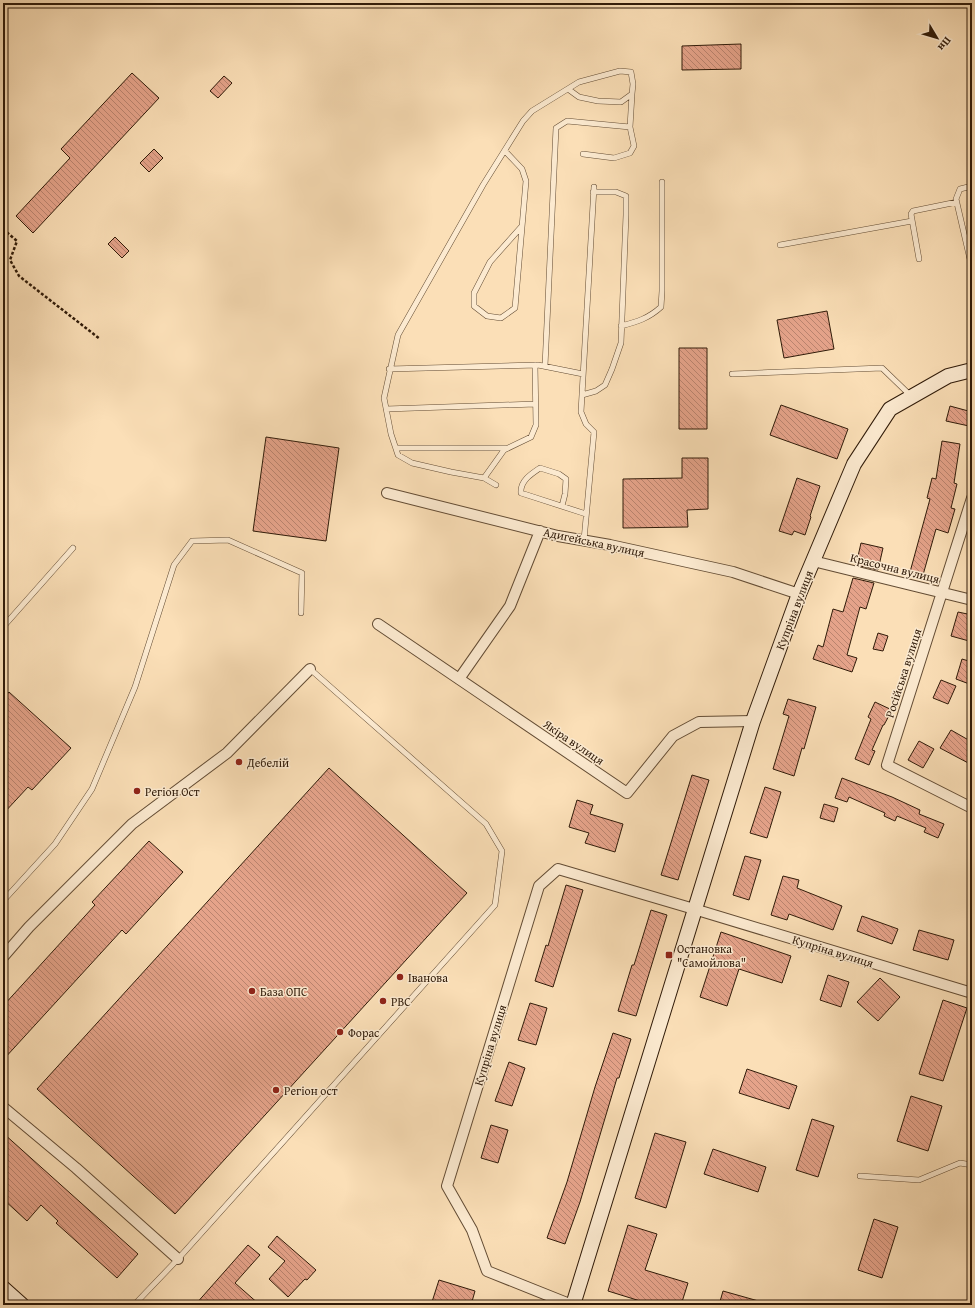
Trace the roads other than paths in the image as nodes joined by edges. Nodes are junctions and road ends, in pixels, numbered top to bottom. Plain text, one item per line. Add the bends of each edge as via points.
1 (568, 89) junction
2 (632, 94) junction
3 (630, 127) junction
4 (505, 150) junction
5 (582, 154) dead end
6 (662, 182) dead end
7 (972, 186) edge
8 (957, 202) junction
9 (912, 221) junction
10 (522, 226) junction
11 (780, 245) dead end
12 (919, 259) dead end
13 (972, 268) edge
14 (621, 326) junction
15 (535, 365) junction
16 (545, 366) junction
17 (389, 369) junction
18 (972, 370) edge
19 (583, 374) junction
20 (732, 374) dead end
21 (582, 395) junction
22 (912, 396) junction
23 (535, 404) junction
24 (386, 409) junction
25 (396, 448) junction
26 (507, 448) junction
27 (484, 478) junction
28 (496, 485) dead end
29 (387, 493) dead end
30 (972, 498) edge
31 (562, 506) junction
32 (586, 514) junction
33 (540, 531) junction
34 (584, 540) junction
35 (74, 548) dead end
36 (813, 561) junction
37 (942, 593) junction
38 (799, 594) junction
39 (972, 600) edge
40 (301, 613) dead end
41 (378, 624) dead end
42 (3, 627) edge
43 (310, 669) joint
44 (459, 679) junction
45 (753, 721) junction
46 (972, 808) edge
47 (3, 901) edge
48 (694, 909) junction
49 (3, 957) edge
50 (972, 993) edge
51 (3, 1107) edge
52 (972, 1165) edge
53 (860, 1176) dead end
54 (178, 1259) junction
55 (4, 1292) edge
56 (22, 1305) edge
57 (134, 1305) edge
58 (572, 1305) edge

1 - 2 lane via 579,97 598,101 621,102
1 - 2 lane via 579,82 620,71 631,72
1 - 4 lane via 532,111
2 - 3 lane
3 - 5 lane via 634,146 630,153 614,158
3 - 16 lane via 567,121 556,128
4 - 10 lane via 522,169 526,181
4 - 17 lane via 398,335
6 - 14 lane via 661,307 639,322
7 - 8 lane via 960,188
8 - 9 lane via 913,211
8 - 13 lane
9 - 11 lane
9 - 12 lane
10 - 10 lane via 515,308 501,318 487,316 474,306 474,293 490,262
14 - 19 lane via 626,196 616,192 594,190
14 - 21 lane via 621,343 604,385 596,391
15 - 16 lane
15 - 17 lane
15 - 23 lane
16 - 19 lane
17 - 24 lane via 384,398
18 - 22 main road, Купріна вулиця via 948,376
19 - 21 lane
20 - 22 lane via 882,368
21 - 32 lane via 581,412 586,424 594,432
22 - 36 main road, Купріна вулиця via 890,409 854,464
23 - 24 lane
23 - 26 lane via 536,424 531,437
24 - 25 lane
25 - 26 lane
25 - 27 lane via 398,455 412,463
26 - 27 lane
27 - 28 lane
29 - 33 street, Адигейська вулиця
30 - 37 street, Російська вулиця
31 - 31 lane via 521,493 521,487 528,477 540,468 559,474 566,479
31 - 32 lane
32 - 34 lane
33 - 34 street, Адигейська вулиця
33 - 44 street via 510,606
34 - 38 street, Адигейська вулиця via 733,572
35 - 42 lane
36 - 37 street, Красочна вулиця
36 - 38 main road, Купріна вулиця
37 - 39 street, Красочна вулиця
37 - 46 street, Російська вулиця via 887,764
38 - 45 main road, Купріна вулиця
40 - 47 lane via 302,573 228,540 192,541 174,565 135,687 92,789 55,844
41 - 44 street, Якіра вулиця
43 - 49 street via 227,753 132,824 29,927
43 - 54 lane via 486,824 502,851 495,905
44 - 45 street, Якіра вулиця via 627,793 673,736 700,722
45 - 48 main road, Купріна вулиця
48 - 50 street, Купріна вулиця
48 - 58 main road, Купріна вулиця
48 - 58 street, Купріна вулиця via 558,869 539,886 447,1186 472,1230 487,1271
51 - 54 street
52 - 53 lane via 960,1163 919,1180
54 - 57 lane
55 - 56 main road

